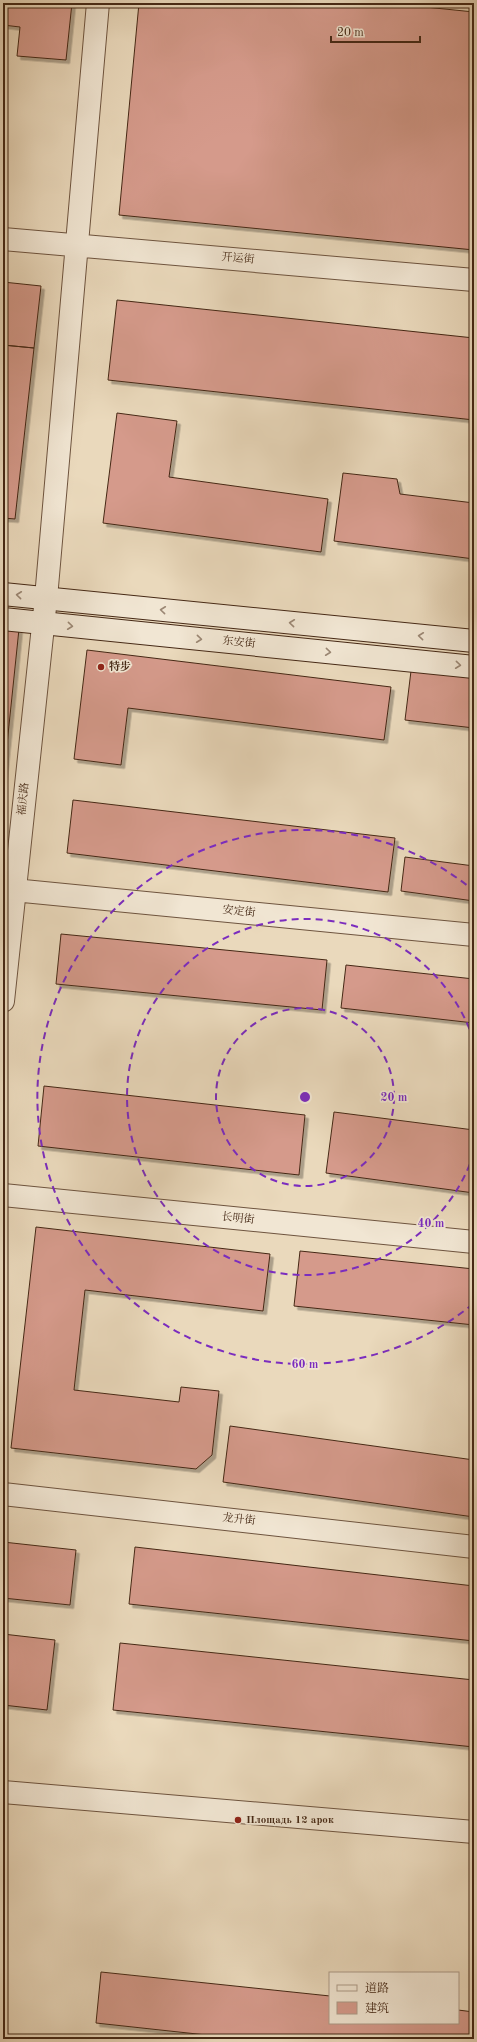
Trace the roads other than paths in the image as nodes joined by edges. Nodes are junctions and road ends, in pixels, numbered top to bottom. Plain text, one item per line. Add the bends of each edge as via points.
1 (98, 3) edge
2 (3, 239) edge
3 (77, 245) junction
4 (474, 280) edge
5 (3, 594) edge
6 (46, 598) junction
7 (3, 619) edge
8 (43, 623) junction
9 (474, 641) edge
10 (474, 667) edge
11 (9, 889) edge
12 (474, 935) edge
13 (3, 1000) edge
14 (3, 1195) edge
15 (474, 1242) edge
16 (3, 1494) edge
17 (474, 1547) edge
18 (3, 1792) edge
19 (474, 1832) edge

1 - 3 street, 福庆路
2 - 3 street, 开运街
3 - 4 street, 开运街
3 - 6 street, 福庆路
6 -> 5 street
6 - 8 street, 福庆路
9 -> 6 street
7 - 8 street, 东安街
8 -> 10 street, 东安街
8 - 11 street, 福庆路
11 - 12 street, 安定街
11 - 13 street, 福庆路
14 - 15 street, 长明街
16 - 17 street, 龙升街
18 - 19 street

